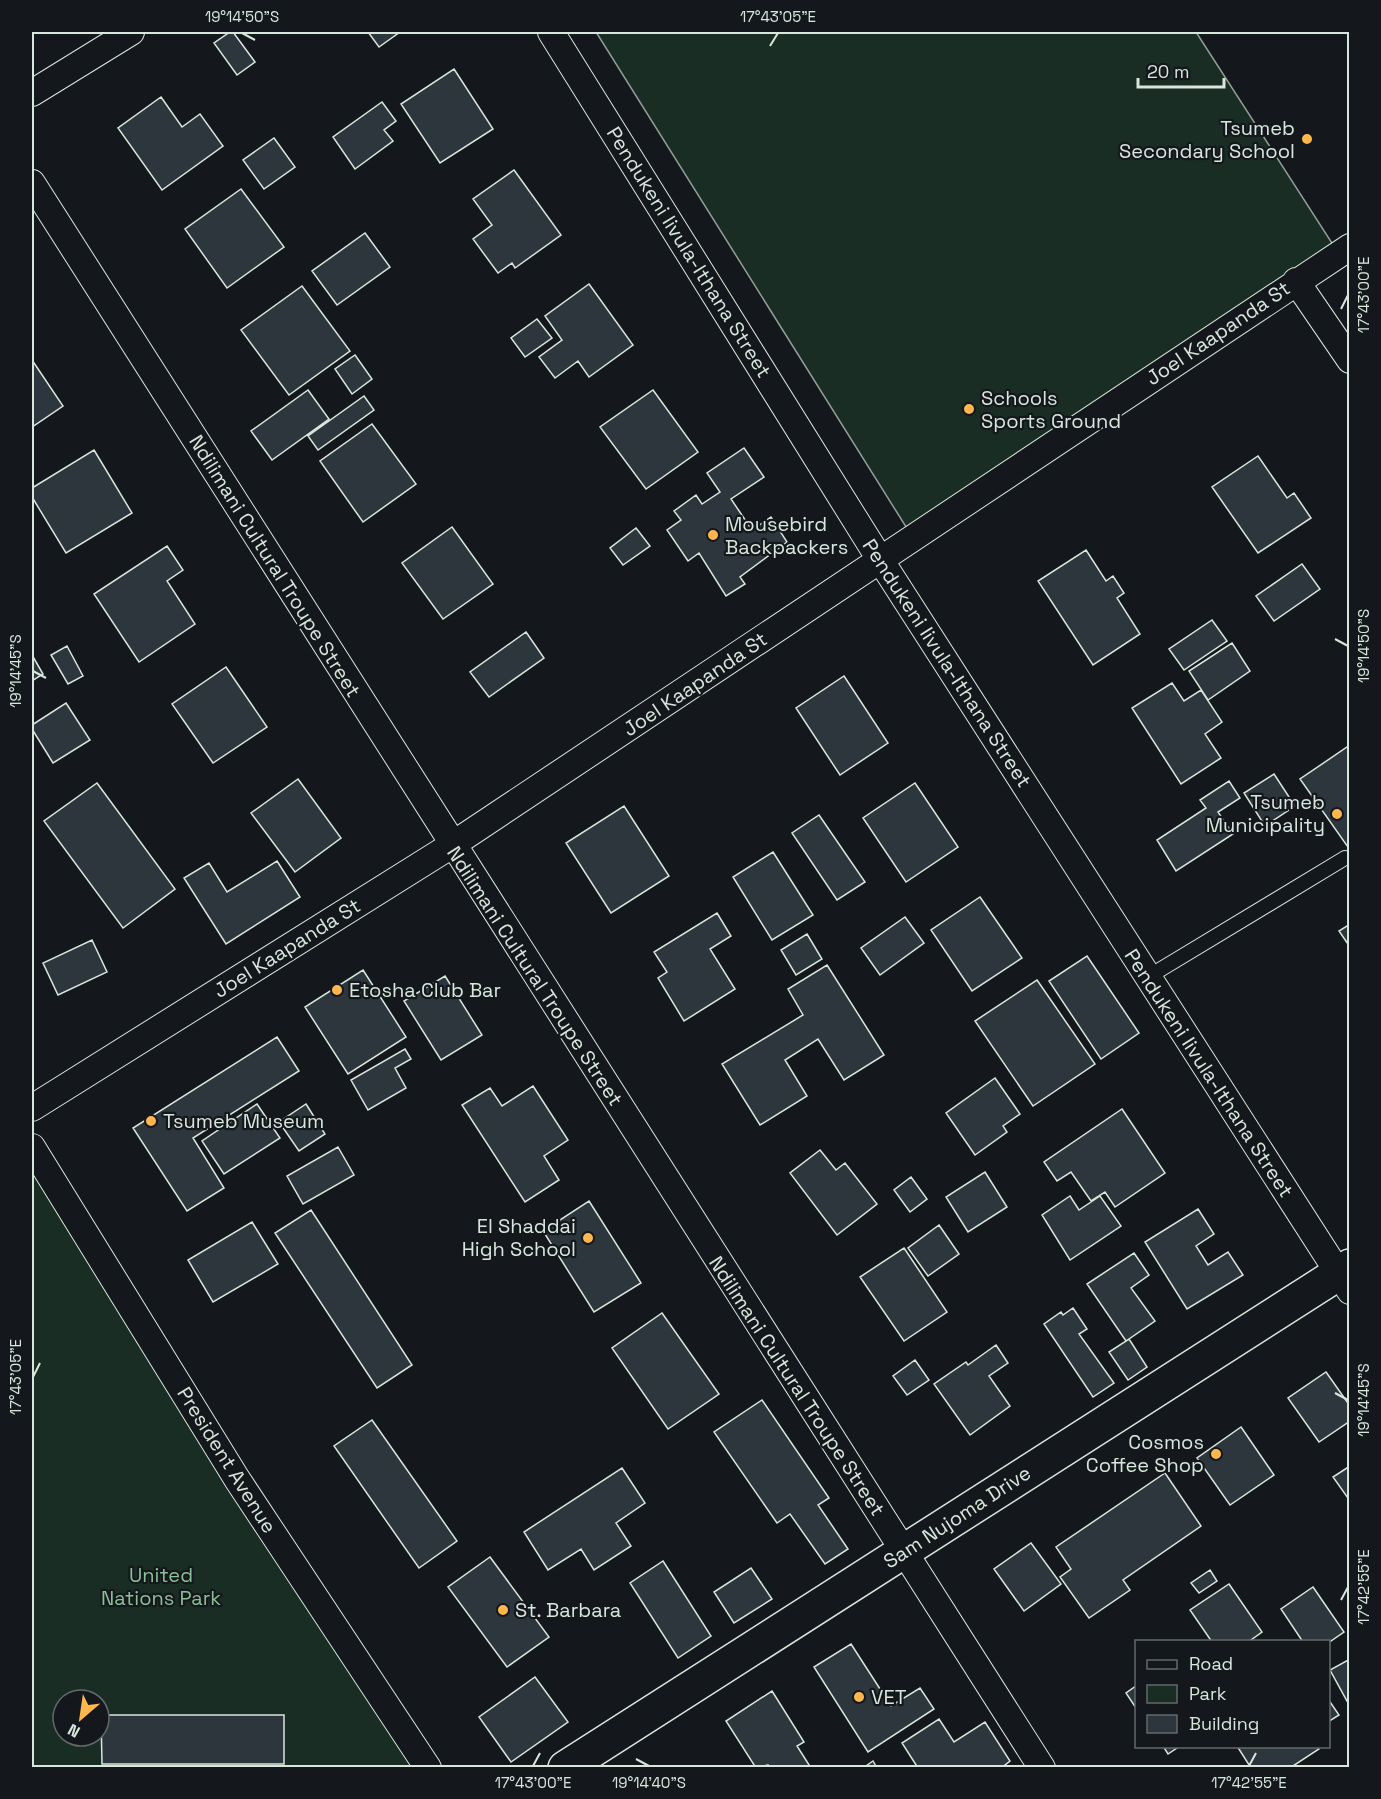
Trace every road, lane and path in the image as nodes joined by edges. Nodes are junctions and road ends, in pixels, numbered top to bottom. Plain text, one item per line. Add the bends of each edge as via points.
1 (131, 32) edge
2 (551, 32) edge
3 (32, 93) edge
4 (32, 183) edge
5 (1350, 247) edge
6 (1296, 280) junction
7 (1350, 360) edge
8 (881, 561) junction
9 (452, 845) junction
10 (1345, 858) dead end
11 (1148, 977) junction
12 (32, 1108) edge
13 (32, 1148) edge
14 (1346, 1277) edge
15 (903, 1552) junction
16 (428, 1767) edge
17 (565, 1767) edge
18 (1042, 1767) edge

1 - 3 street
2 - 8 street, Pendukeni Iivula-Ithana Street
4 - 9 street, Ndilimani Cultural Troupe Street
5 - 6 street, Joel Kaapanda St
6 - 7 street
6 - 8 street, Joel Kaapanda St
8 - 9 street, Joel Kaapanda St
8 - 11 street, Pendukeni Iivula-Ithana Street
9 - 12 street, Joel Kaapanda St
9 - 15 street, Ndilimani Cultural Troupe Street
10 - 11 lane
11 - 14 street, Pendukeni Iivula-Ithana Street
13 - 16 street, President Avenue via 237,1479
14 - 15 street, Sam Nujoma Drive
15 - 17 street, Sam Nujoma Drive
15 - 18 street, Ndilimani Cultural Troupe Street

